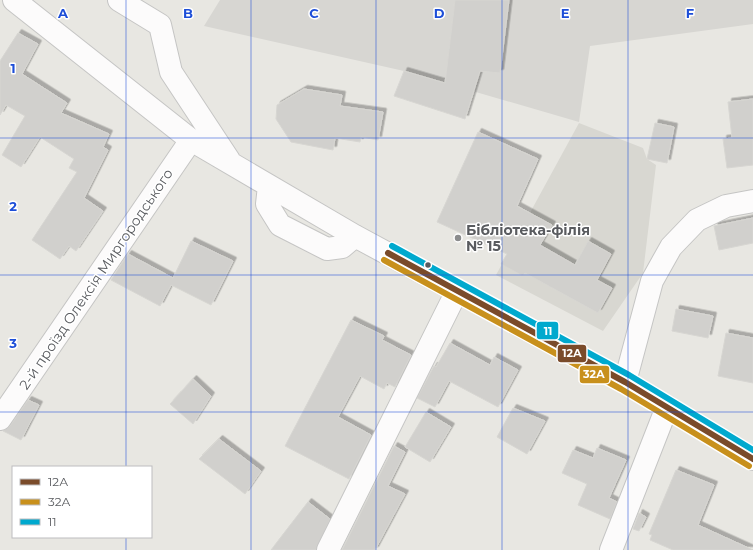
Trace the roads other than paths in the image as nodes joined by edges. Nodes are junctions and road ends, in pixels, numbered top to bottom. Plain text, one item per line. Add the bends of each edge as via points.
1 (14, 0) edge
2 (118, 0) edge
3 (191, 140) junction
4 (231, 164) junction
5 (753, 201) edge
6 (457, 291) junction
7 (626, 382) junction
8 (667, 407) junction
9 (0, 419) edge
10 (753, 459) edge
11 (328, 550) edge
12 (611, 550) edge

1 - 3 street
2 - 4 street via 160,25 171,72
3 - 4 street
3 - 9 street, 2-й проїзд Олексія Миргородського
4 - 6 street via 355,236
5 - 7 street via 726,206 697,220 671,247 652,281
6 - 7 street
6 - 11 street
7 - 8 street
8 - 10 street
8 - 12 street

